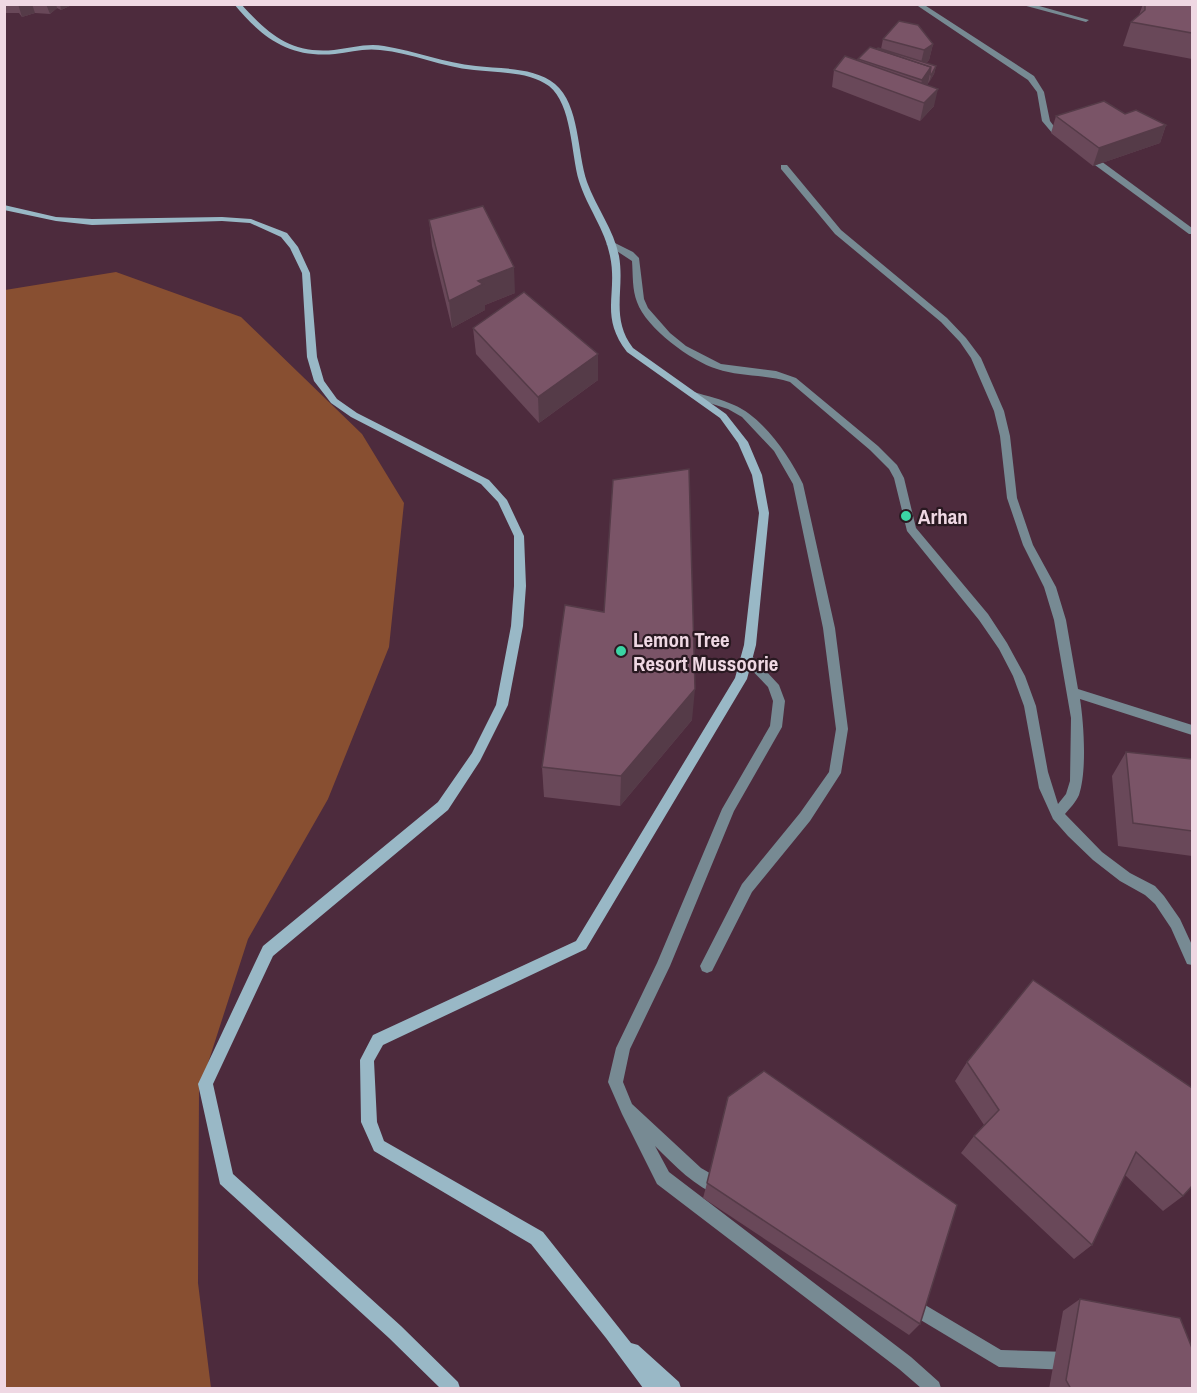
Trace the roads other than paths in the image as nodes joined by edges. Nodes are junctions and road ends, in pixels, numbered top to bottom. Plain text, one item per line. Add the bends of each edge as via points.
1 (237, 4) edge
2 (918, 4) edge
3 (1022, 4) edge
4 (1086, 20) dead end
5 (1075, 146) edge
6 (1084, 153) edge
7 (784, 167) dead end
8 (4, 207) edge
9 (1192, 232) edge
10 (610, 244) junction
11 (694, 395) junction
12 (747, 658) junction
13 (1073, 692) junction
14 (1192, 730) edge
15 (1058, 814) junction
16 (1192, 959) edge
17 (706, 966) dead end
18 (627, 1109) junction
19 (736, 1198) edge
20 (898, 1297) edge
21 (612, 1332) junction
22 (1079, 1361) edge
23 (452, 1389) edge
24 (653, 1389) edge
25 (673, 1389) edge
26 (933, 1389) edge

1 - 10 street via 268,36 281,46 298,51 385,48 456,66 528,75 552,86 565,102 583,182
2 - 5 street via 1031,78 1040,87 1050,128
3 - 4 street
6 - 9 street
7 - 13 street via 838,232 944,320 976,358 999,411 1012,498 1060,620
8 - 23 street via 56,219 92,222 251,221 284,235 306,273 312,357 319,381 334,401 485,482 502,500 519,536 518,606 502,705 476,757 443,806 268,951 205,1084 226,1178
10 - 11 street via 616,262 614,305 621,340
10 - 15 street via 636,260 644,309 675,342 719,367 793,380 892,467 911,528 977,609 1026,691 1043,777
11 - 12 street via 723,416 743,442 757,475 764,513
11 - 17 street via 745,415 778,448 798,484 829,628 842,729 835,773 747,888
12 - 18 street via 773,684 779,701 776,727 728,809 663,966 623,1048 615,1082
12 - 21 street via 730,701 581,945 378,1040 367,1060 369,1122 379,1146 537,1238
13 - 14 street
13 - 15 street via 1077,718 1076,781 1072,796
15 - 16 street via 1090,851 1151,891 1170,912
18 - 19 street via 695,1174
18 - 26 street via 663,1178 905,1363
20 - 22 street via 999,1358
21 - 24 street
21 - 25 street

